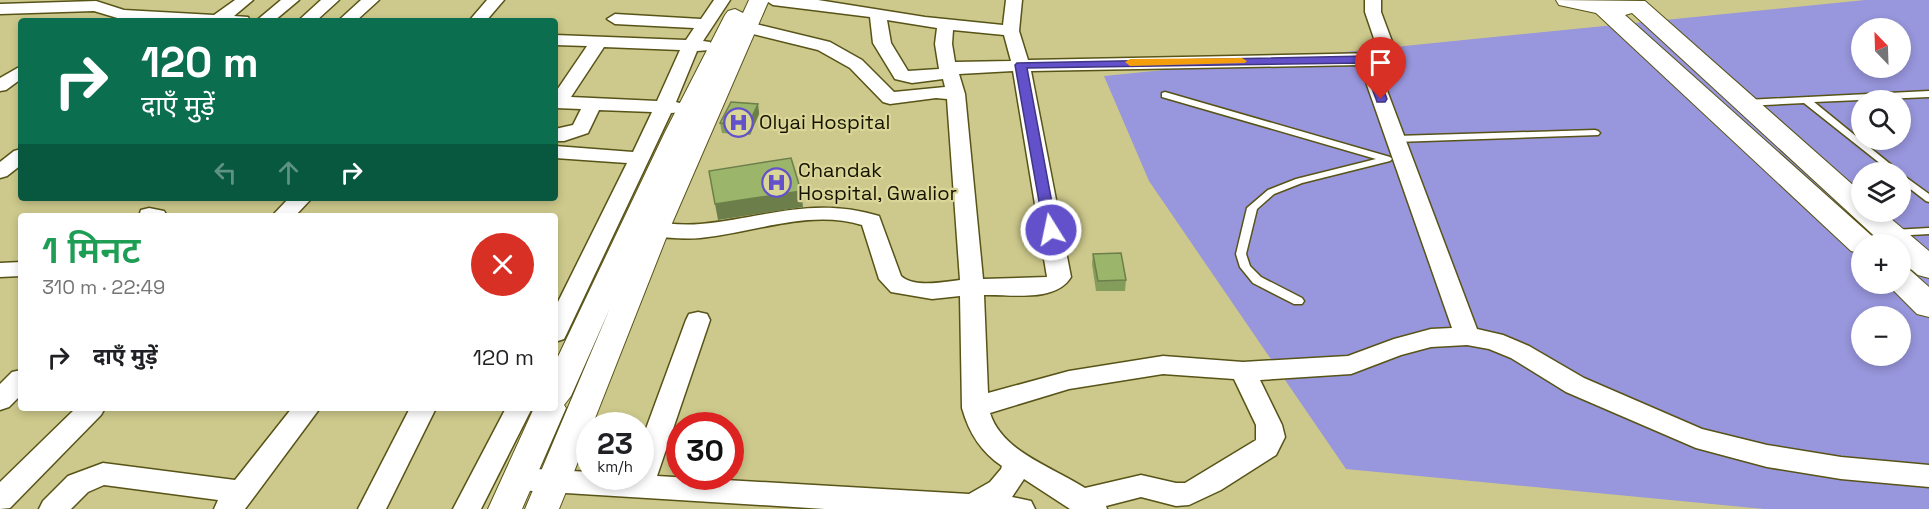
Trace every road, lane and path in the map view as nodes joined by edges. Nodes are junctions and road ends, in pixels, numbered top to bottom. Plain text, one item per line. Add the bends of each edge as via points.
1 (176, 0) edge
2 (245, 0) edge
3 (291, 0) edge
4 (332, 0) edge
5 (371, 0) edge
6 (496, 0) edge
7 (742, 0) edge
8 (759, 0) edge
9 (773, 0) edge
10 (1014, 0) edge
11 (1373, 0) edge
12 (1567, 0) edge
13 (1642, 3) edge
14 (1604, 8) junction
15 (0, 9) edge
16 (878, 14) junction
17 (152, 16) junction
18 (107, 17) edge
19 (733, 17) edge
20 (184, 18) edge
21 (220, 18) edge
22 (268, 18) edge
23 (310, 18) edge
24 (350, 18) edge
25 (480, 18) edge
26 (615, 19) dead end
27 (706, 24) junction
28 (946, 24) junction
29 (1011, 31) junction
30 (558, 40) edge
31 (599, 42) junction
32 (691, 45) junction
33 (717, 47) junction
34 (1367, 60) junction
35 (1021, 65) junction
36 (18, 73) edge
37 (952, 78) junction
38 (0, 86) edge
39 (1929, 94) edge
40 (1165, 95) dead end
41 (558, 99) edge
42 (1806, 100) junction
43 (558, 102) edge
44 (593, 103) junction
45 (1743, 103) junction
46 (692, 107) junction
47 (664, 108) junction
48 (1595, 133) dead end
49 (558, 135) edge
50 (1396, 139) junction
51 (558, 153) edge
52 (18, 155) edge
53 (0, 156) edge
54 (18, 157) edge
55 (639, 158) junction
56 (1396, 161) junction
57 (1884, 162) edge
58 (0, 172) edge
59 (1911, 185) edge
60 (1929, 199) edge
61 (298, 201) edge
62 (286, 213) edge
63 (1866, 226) edge
64 (644, 230) junction
65 (1929, 231) edge
66 (1929, 268) edge
67 (18, 269) edge
68 (0, 270) edge
69 (972, 287) junction
70 (1911, 289) edge
71 (1298, 301) dead end
72 (1929, 306) edge
73 (698, 320) dead end
74 (558, 327) edge
75 (1467, 336) junction
76 (1243, 371) junction
77 (18, 382) edge
78 (558, 390) edge
79 (0, 400) edge
80 (18, 402) edge
81 (975, 408) junction
82 (89, 411) edge
83 (305, 411) edge
84 (421, 411) edge
85 (517, 411) edge
86 (549, 411) edge
87 (654, 446) edge
88 (1017, 464) junction
89 (1929, 476) edge
90 (517, 479) junction
91 (554, 481) junction
92 (576, 482) edge
93 (654, 487) edge
94 (0, 500) edge
95 (234, 500) edge
96 (1087, 505) edge
97 (954, 507) edge
98 (53, 509) edge
99 (372, 509) edge
100 (467, 509) edge
101 (505, 509) edge
102 (542, 509) edge
103 (1021, 509) edge

1 - 17 street
2 - 21 street
3 - 22 street
4 - 23 street
5 - 24 street
6 - 25 street
7 - 19 street
8 - 19 street
9 - 16 street
10 - 29 street
11 - 34 street via 1373,12 1388,55
12 - 14 main road
13 - 14 main road
13 - 45 main road
14 - 63 main road
15 - 18 street via 96,6
16 - 28 street
16 - 37 street via 882,43 901,75
17 - 18 street
17 - 20 street
19 - 27 street
19 - 33 street
19 - 37 street via 824,46 856,64 890,98 936,92
19 - 64 street
26 - 27 street
27 - 32 street
28 - 29 street
28 - 37 street via 943,57
29 - 35 street
30 - 31 street
31 - 32 street
31 - 41 street
32 - 33 street
32 - 47 street
33 - 46 street
34 - 35 street
34 - 50 street
35 - 37 street
35 - 69 street via 1059,277 1047,286
36 - 38 street
37 - 69 street
39 - 42 lane
40 - 56 lane
42 - 45 lane
42 - 57 lane
43 - 44 street
44 - 47 street
44 - 49 street via 581,129
45 - 63 main road
46 - 47 street
46 - 64 street via 677,132
47 - 55 street
48 - 50 lane
50 - 56 street
51 - 55 street
52 - 53 street
54 - 58 street
55 - 74 street
56 - 71 lane via 1299,181 1271,192 1251,208 1241,254 1245,267 1257,280
56 - 75 street
59 - 60 lane
61 - 62 street
63 - 65 lane
63 - 66 main road
64 - 69 street via 699,231 830,213 864,218 874,226 891,279 899,287 932,291
64 - 78 street
64 - 91 street
67 - 68 street
69 - 81 street
70 - 72 main road
73 - 87 street
75 - 76 street via 1431,338 1351,365
75 - 89 street via 1511,348 1575,385 1696,438 1767,456
76 - 81 street via 1163,365 1069,380
76 - 96 street via 1269,425 1271,438 1266,447 1192,493 1174,494 1151,485 1141,486
77 - 79 street
79 - 80 street
81 - 88 street via 984,433
82 - 94 street
83 - 95 street
84 - 99 street
85 - 100 street
86 - 90 street
88 - 96 street
88 - 97 street via 1011,482 997,494
90 - 91 street
90 - 101 street
91 - 92 street
91 - 102 street
93 - 97 street
95 - 98 street via 103,474 78,484
97 - 103 street

